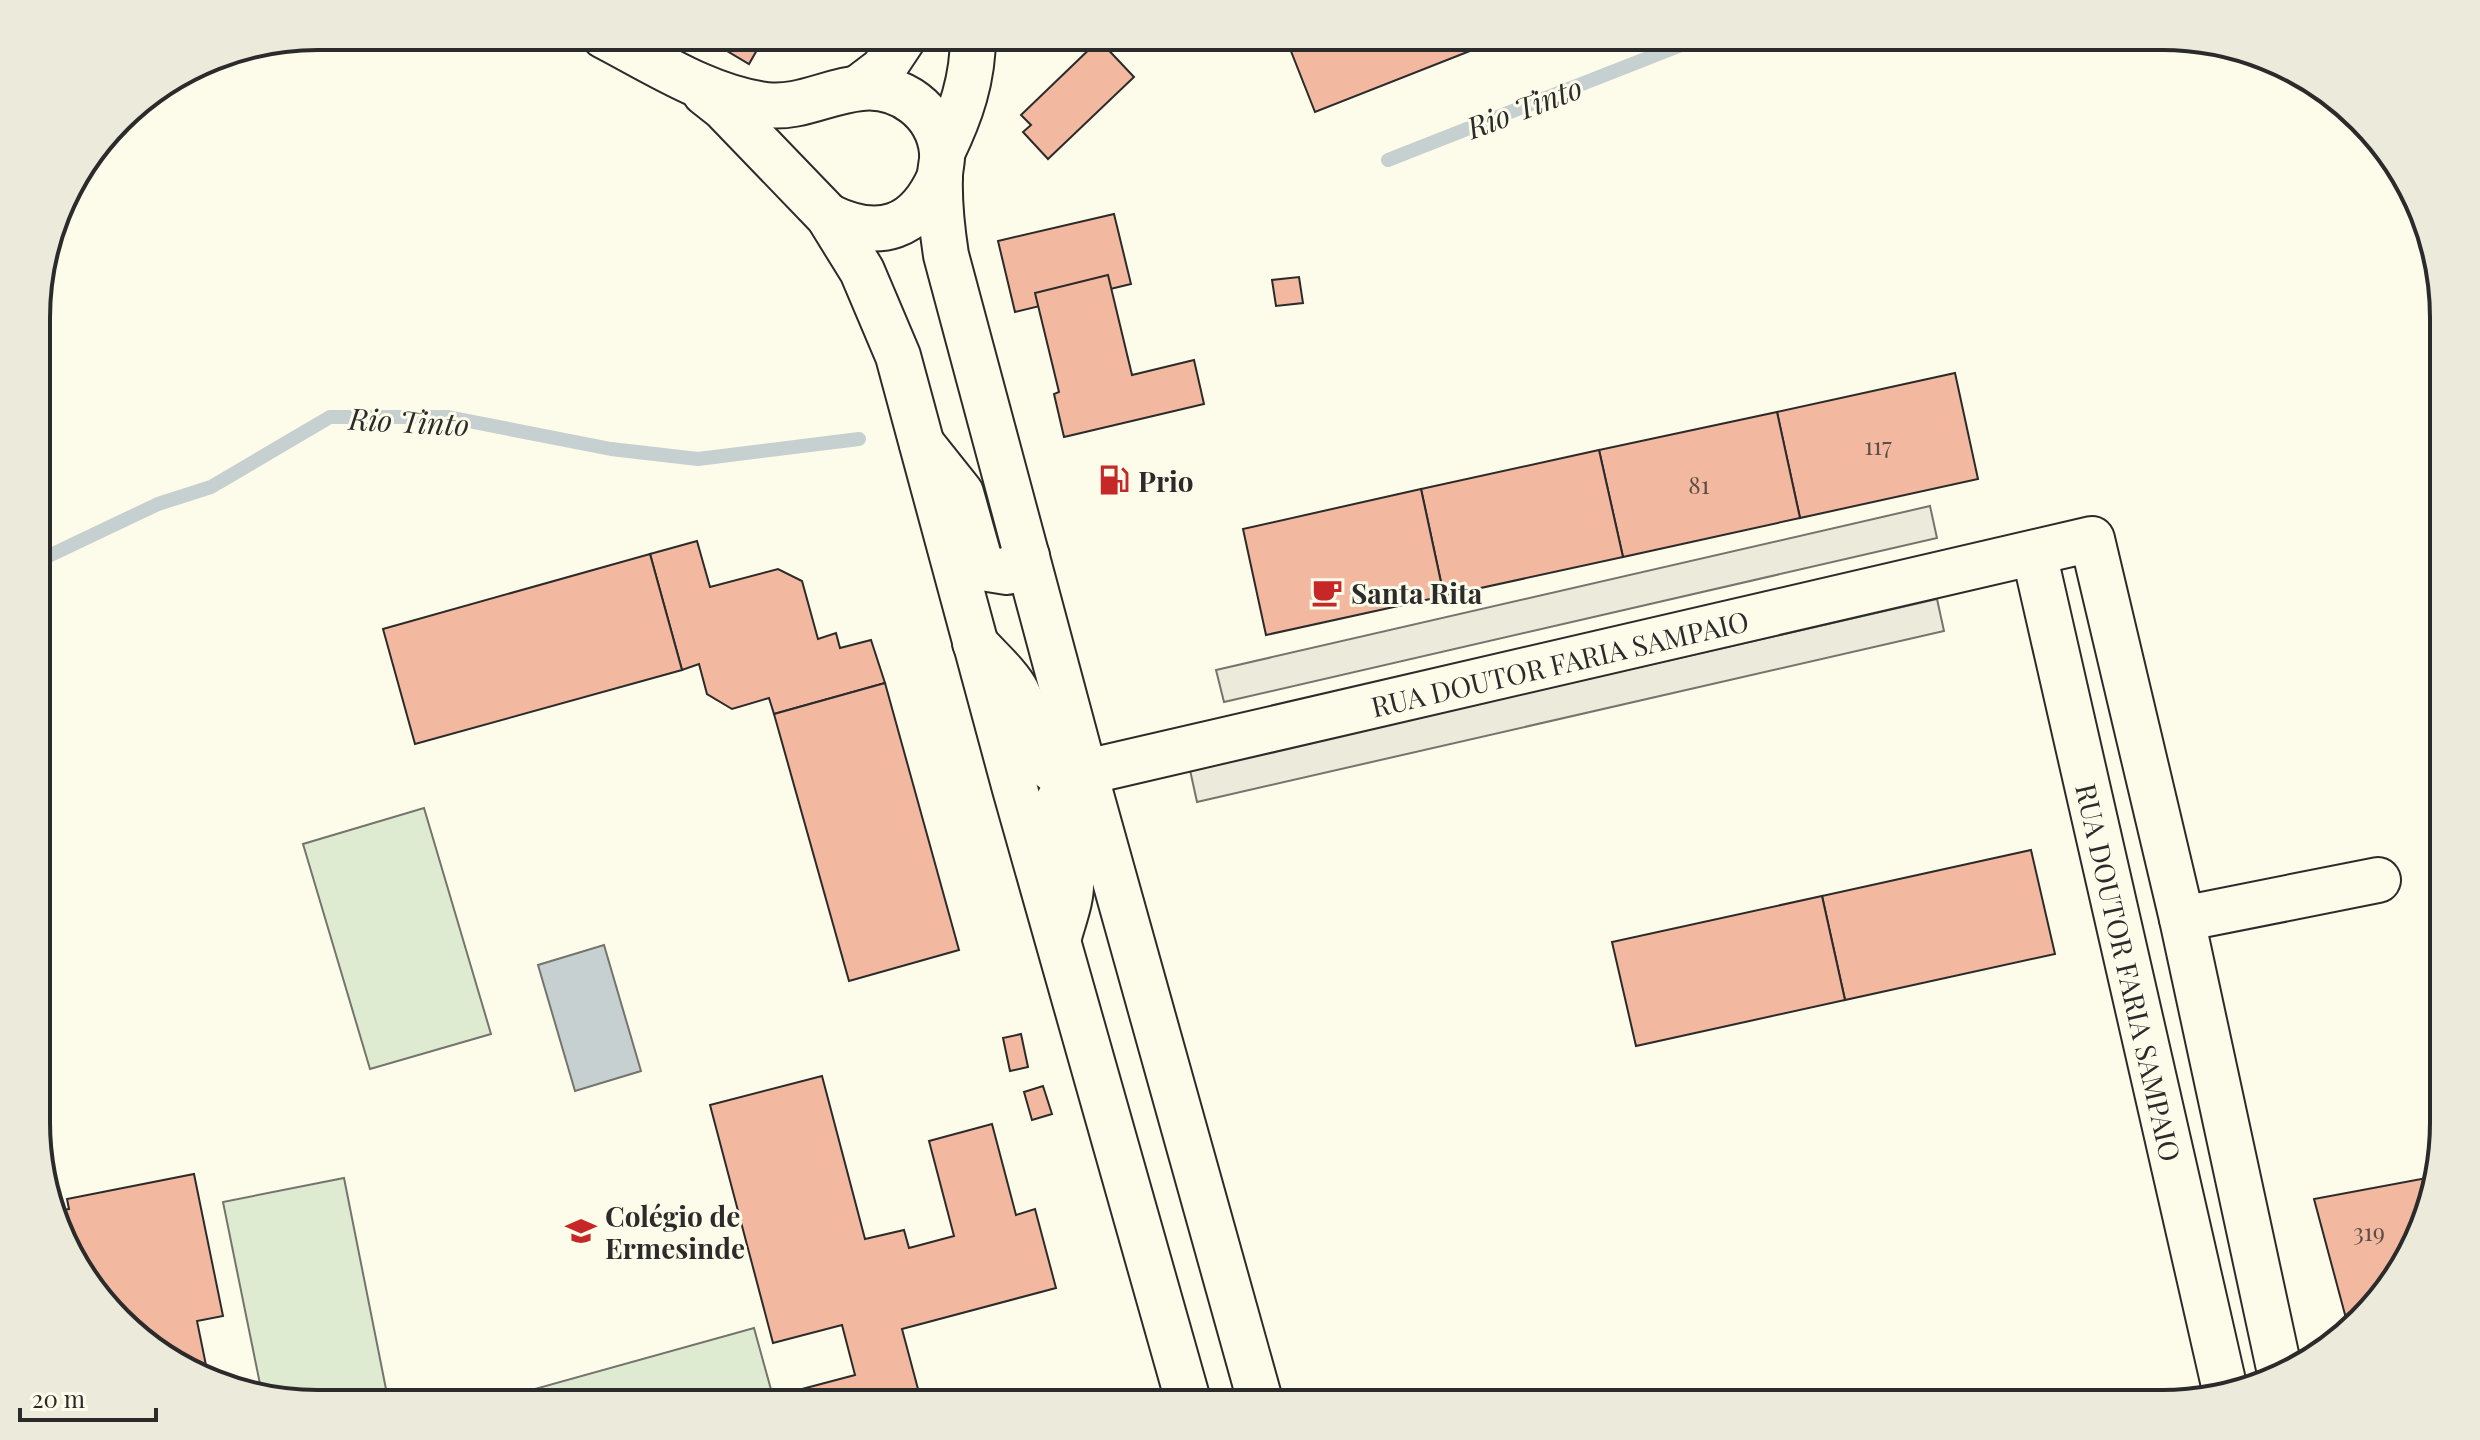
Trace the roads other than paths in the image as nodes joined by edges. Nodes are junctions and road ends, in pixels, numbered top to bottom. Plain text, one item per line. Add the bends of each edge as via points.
1 (634, 51) edge
2 (895, 51) edge
3 (972, 51) edge
4 (685, 77) junction
5 (847, 92) junction
6 (941, 164) junction
7 (820, 208) junction
8 (922, 444) junction
9 (2034, 553) junction
10 (1027, 556) junction
11 (975, 643) junction
12 (1086, 774) junction
13 (2378, 880) dead end
14 (2182, 919) junction
15 (1059, 937) junction
16 (2278, 1363) edge
17 (2223, 1383) edge
18 (1257, 1389) edge
19 (1185, 1390) edge

1 - 4 street
2 - 5 street via 883,69
3 - 6 street via 961,114
4 - 5 street via 766,105 797,105
4 - 7 street via 724,108
5 - 6 street via 883,88 905,95 937,130
5 - 7 street via 817,110 803,131 801,178
6 - 7 street via 931,197 895,226 849,226
6 - 10 street via 946,255
7 - 8 street via 862,271 883,318
8 - 10 street via 961,493 982,568 1007,572
8 - 11 street
9 - 12 street, RUA DOUTOR FARIA SAMPAIO
9 - 14 street, RUA DOUTOR FARIA SAMPAIO via 2092,539
9 - 17 street, RUA DOUTOR FARIA SAMPAIO
10 - 12 street
11 - 12 street via 1017,691 1032,749 1046,767 1065,777
11 - 15 street
12 - 15 street via 1056,800 1056,827 1071,883
12 - 18 street
13 - 14 street
14 - 16 street, RUA DOUTOR FARIA SAMPAIO
15 - 19 street

